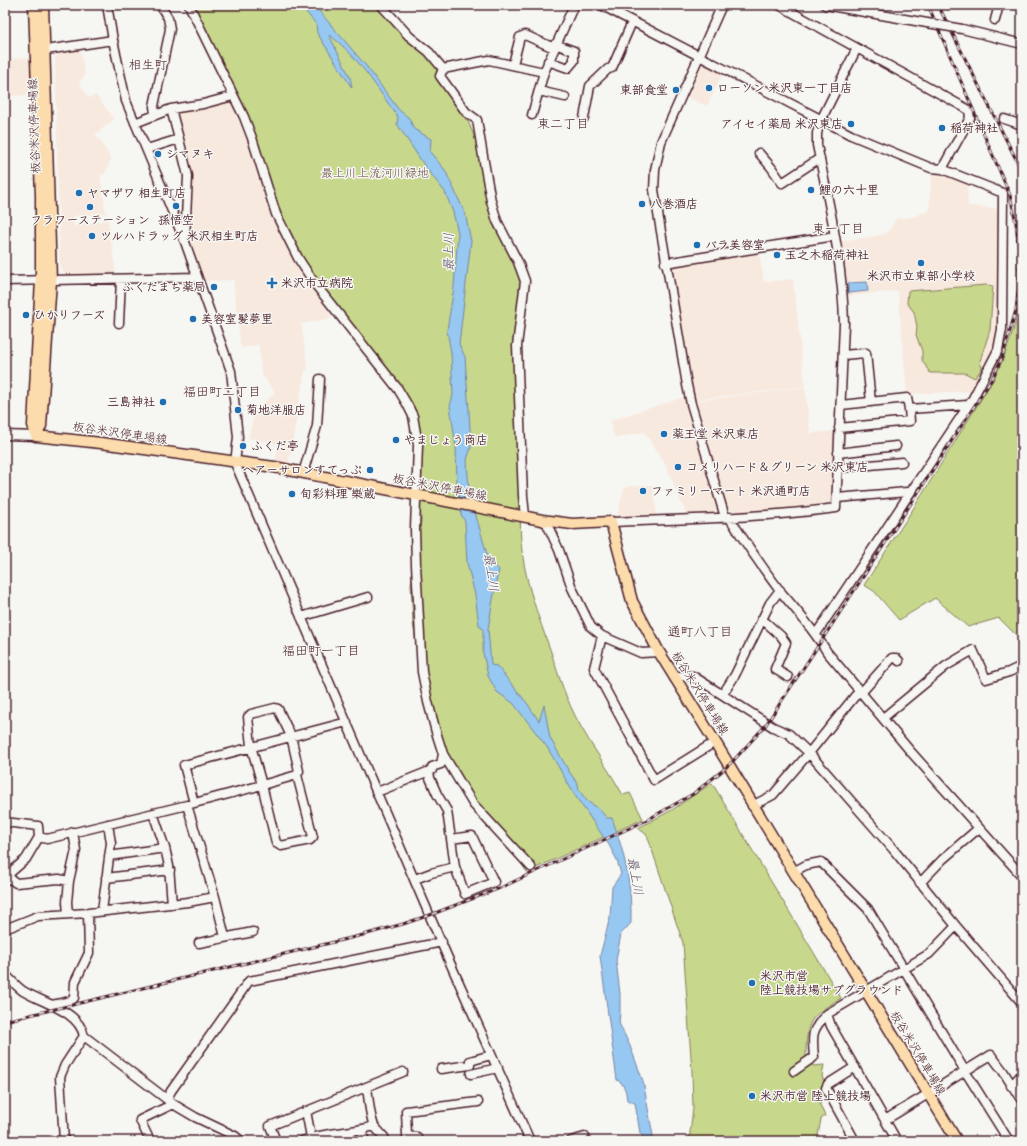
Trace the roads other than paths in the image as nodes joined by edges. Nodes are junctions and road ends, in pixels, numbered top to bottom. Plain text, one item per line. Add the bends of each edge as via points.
1 (34, 5) edge
2 (43, 5) edge
3 (107, 5) edge
4 (160, 5) edge
5 (189, 5) edge
6 (381, 5) edge
7 (574, 5) edge
8 (601, 5) edge
9 (722, 5) edge
10 (779, 5) edge
11 (825, 5) edge
12 (1000, 5) edge
13 (995, 20) dead end
14 (632, 22) junction
15 (113, 40) junction
16 (1022, 44) edge
17 (555, 46) junction
18 (857, 48) junction
19 (40, 51) junction
20 (700, 57) junction
21 (548, 61) junction
22 (513, 64) junction
23 (443, 69) junction
24 (544, 72) junction
25 (539, 91) junction
26 (233, 96) junction
27 (565, 97) dead end
28 (170, 108) junction
29 (155, 114) junction
30 (532, 115) dead end
31 (584, 118) dead end
32 (821, 120) junction
33 (1004, 120) dead end
34 (135, 123) junction
35 (1022, 125) edge
36 (179, 139) junction
37 (147, 149) junction
38 (759, 153) dead end
39 (820, 158) junction
40 (942, 169) junction
41 (835, 236) junction
42 (185, 242) junction
43 (665, 263) junction
44 (197, 277) junction
45 (121, 279) junction
46 (46, 280) junction
47 (5, 281) edge
48 (119, 323) dead end
49 (843, 355) junction
50 (320, 379) dead end
51 (871, 402) junction
52 (841, 405) junction
53 (968, 406) junction
54 (909, 409) junction
55 (839, 428) junction
56 (5, 435) edge
57 (36, 436) junction
58 (896, 446) dead end
59 (838, 453) junction
60 (902, 462) dead end
61 (235, 463) junction
62 (838, 468) junction
63 (303, 473) junction
64 (907, 492) dead end
65 (419, 496) junction
66 (837, 498) junction
67 (522, 516) junction
68 (727, 517) junction
69 (542, 520) junction
70 (611, 522) junction
71 (780, 590) junction
72 (368, 597) dead end
73 (301, 617) junction
74 (762, 619) junction
75 (816, 634) junction
76 (602, 636) junction
77 (659, 652) junction
78 (899, 661) dead end
79 (1022, 666) edge
80 (788, 677) dead end
81 (674, 678) junction
82 (860, 692) junction
83 (723, 694) junction
84 (883, 718) junction
85 (347, 722) junction
86 (291, 736) junction
87 (715, 742) junction
88 (251, 746) junction
89 (809, 753) junction
90 (443, 754) junction
91 (429, 771) junction
92 (297, 776) junction
93 (262, 785) junction
94 (377, 792) junction
95 (191, 804) junction
96 (752, 806) junction
97 (153, 813) junction
98 (5, 822) edge
99 (108, 824) junction
100 (979, 828) junction
101 (73, 832) junction
102 (39, 837) junction
103 (452, 839) junction
104 (165, 848) junction
105 (109, 856) junction
106 (455, 867) junction
107 (531, 867) dead end
108 (170, 870) junction
109 (1020, 870) edge
110 (794, 872) junction
111 (106, 878) junction
112 (6, 879) edge
113 (415, 879) junction
114 (69, 881) junction
115 (920, 883) junction
116 (215, 897) junction
117 (172, 904) junction
118 (102, 911) junction
119 (88, 913) junction
120 (68, 914) junction
121 (956, 926) junction
122 (5, 929) edge
123 (253, 932) dead end
124 (225, 937) junction
125 (442, 942) junction
126 (199, 943) dead end
127 (904, 969) junction
128 (5, 974) edge
129 (865, 991) junction
130 (1022, 1003) edge
131 (52, 1005) junction
132 (827, 1014) junction
133 (84, 1036) junction
134 (491, 1055) junction
135 (855, 1067) junction
136 (498, 1068) junction
137 (441, 1069) dead end
138 (965, 1071) junction
139 (403, 1072) dead end
140 (794, 1072) dead end
141 (471, 1074) dead end
142 (1022, 1074) edge
143 (1011, 1086) junction
144 (366, 1087) junction
145 (928, 1094) junction
146 (1022, 1101) edge
147 (170, 1102) junction
148 (478, 1102) dead end
149 (306, 1110) junction
150 (885, 1120) junction
151 (374, 1126) junction
152 (363, 1130) junction
153 (311, 1137) junction
154 (585, 1137) dead end
155 (329, 1138) edge
156 (64, 1141) edge
157 (150, 1141) edge
158 (241, 1141) edge
159 (276, 1141) edge
160 (302, 1141) edge
161 (364, 1141) edge
162 (385, 1141) edge
163 (418, 1141) edge
164 (530, 1141) edge
165 (571, 1141) edge
166 (855, 1141) edge
167 (898, 1141) edge
168 (956, 1141) edge
169 (1009, 1141) edge

1 - 19 main road, 板谷米沢停車場線
2 - 19 main road, 板谷米沢停車場線
3 - 15 street
4 - 29 street via 168,18 170,29 154,106
5 - 26 street
6 - 23 street
7 - 17 street
8 - 14 street
9 - 20 street
10 - 18 street
11 - 16 street, bridge via 962,29
12 - 13 street
14 - 20 street
14 - 31 street via 612,68 590,86
15 - 19 street
15 - 34 street via 126,100
17 - 21 street
17 - 21 street via 574,51 574,61 568,68
17 - 22 street via 525,35 520,37
18 - 32 street
18 - 40 street via 969,110 970,118
19 - 46 main road, 板谷米沢停車場線 via 41,196
20 - 32 street
20 - 43 street via 661,142 656,159 654,190
21 - 24 street
22 - 23 street via 489,60
22 - 24 street
23 - 67 street via 440,76 466,112 477,120 497,221 525,281 517,346
24 - 25 street
25 - 27 street
25 - 30 street
26 - 28 street via 203,104
26 - 65 street via 252,138 276,214 306,273 380,364 413,416 418,445
28 - 29 street
28 - 36 street
29 - 34 street
32 - 39 street via 817,133
32 - 40 street via 931,168
33 - 35 street
34 - 37 street
36 - 37 street
36 - 42 street via 188,176
37 - 42 street
38 - 39 street via 782,183
39 - 41 street
40 - 53 street via 1003,193 1002,329 998,350
41 - 43 street
41 - 49 street via 844,296
42 - 44 street
43 - 68 street via 690,398
44 - 45 street
44 - 61 street via 231,371 238,437
45 - 46 street
45 - 48 street
46 - 47 street
46 - 57 main road, 板谷米沢停車場線 via 33,425
49 - 51 street via 866,352
49 - 52 street
50 - 63 street via 317,426
51 - 52 street
51 - 54 street via 907,398
52 - 55 street
53 - 54 street
53 - 75 street
54 - 55 street via 910,421
55 - 59 street
56 - 57 street
57 - 61 main road, 板谷米沢停車場線
58 - 59 street
59 - 62 street
60 - 62 street
61 - 63 main road, 板谷米沢停車場線
61 - 73 street
62 - 66 street
63 - 65 main road, 板谷米沢停車場線
64 - 66 street
65 - 67 main road, 板谷米沢停車場線
65 - 90 street via 416,564 422,672
66 - 68 street via 836,508
67 - 69 main road, 板谷米沢停車場線
68 - 70 street
68 - 71 street
69 - 70 main road, 板谷米沢停車場線 via 572,524
69 - 76 street via 548,524 572,588 591,627
70 - 77 main road, 板谷米沢停車場線 via 632,600
71 - 74 street via 770,602
71 - 75 street
72 - 73 street
73 - 85 street
74 - 80 street via 786,643 775,669
74 - 83 street
75 - 82 street via 827,652
76 - 77 street via 641,653
76 - 87 street via 594,668 654,780
77 - 81 main road, 板谷米沢停車場線
78 - 82 street via 892,658
79 - 84 street via 986,679 972,650 946,666
81 - 83 street via 693,676
81 - 87 main road, 板谷米沢停車場線
82 - 84 street
82 - 89 street
83 - 89 street via 773,727 789,734
84 - 100 street
85 - 86 street
85 - 94 street
86 - 88 street
86 - 88 street via 275,708 250,714 248,717
86 - 92 street via 299,772
87 - 96 main road, 板谷米沢停車場線
88 - 93 street
88 - 95 street via 184,765
89 - 96 street via 773,795
89 - 115 street
90 - 91 street via 441,764
90 - 107 street via 473,804
91 - 94 street
91 - 103 street via 437,794 447,810
92 - 93 street
92 - 93 street via 313,837 310,840 281,846 276,843
93 - 95 street
94 - 113 street
95 - 97 street
95 - 116 street
96 - 110 main road, 板谷米沢停車場線
97 - 99 street
97 - 104 street
98 - 102 street via 38,826
99 - 101 street
99 - 105 street via 111,843
100 - 109 street
100 - 115 street
101 - 102 street via 47,839
101 - 114 street via 76,850
102 - 112 street via 26,859
103 - 106 street
103 - 106 street via 472,836 494,882 465,894
104 - 105 street
104 - 108 street
105 - 111 street
106 - 113 street
108 - 111 street
108 - 117 street
110 - 127 street via 806,865 822,862 868,909
110 - 129 main road, 板谷米沢停車場線
111 - 118 street
112 - 114 street via 16,883
113 - 125 street
114 - 120 street
115 - 121 street
116 - 117 street
116 - 124 street
117 - 118 street
118 - 119 street
119 - 120 street
119 - 131 street via 89,953 75,982 74,998
120 - 122 street via 38,916
121 - 127 street via 929,954
121 - 130 street
123 - 124 street
124 - 126 street
125 - 134 street
125 - 147 street via 249,981 171,1091
127 - 129 street
127 - 138 street
128 - 131 street via 24,991
129 - 132 street
129 - 145 main road, 板谷米沢停車場線
131 - 133 street via 74,1018 81,1026
132 - 135 street via 831,1026
132 - 140 street via 816,1026 812,1037 814,1057
133 - 147 street
133 - 156 street via 60,1077
134 - 136 street
134 - 137 street via 470,1063
135 - 150 street
135 - 166 street via 828,1084 826,1088
136 - 141 street
136 - 164 street
138 - 143 street via 990,1055
138 - 145 street
138 - 169 street
139 - 144 street
142 - 143 street
143 - 146 street
144 - 149 street
144 - 151 street
145 - 150 street
145 - 168 main road, 板谷米沢停車場線
147 - 157 street via 140,1120
147 - 158 street
148 - 163 street via 406,1111 407,1136 417,1136
149 - 153 street
149 - 159 street via 270,1126
150 - 167 street
151 - 152 street
151 - 162 street
152 - 155 street
152 - 161 street
153 - 155 street
153 - 160 street
154 - 165 street

